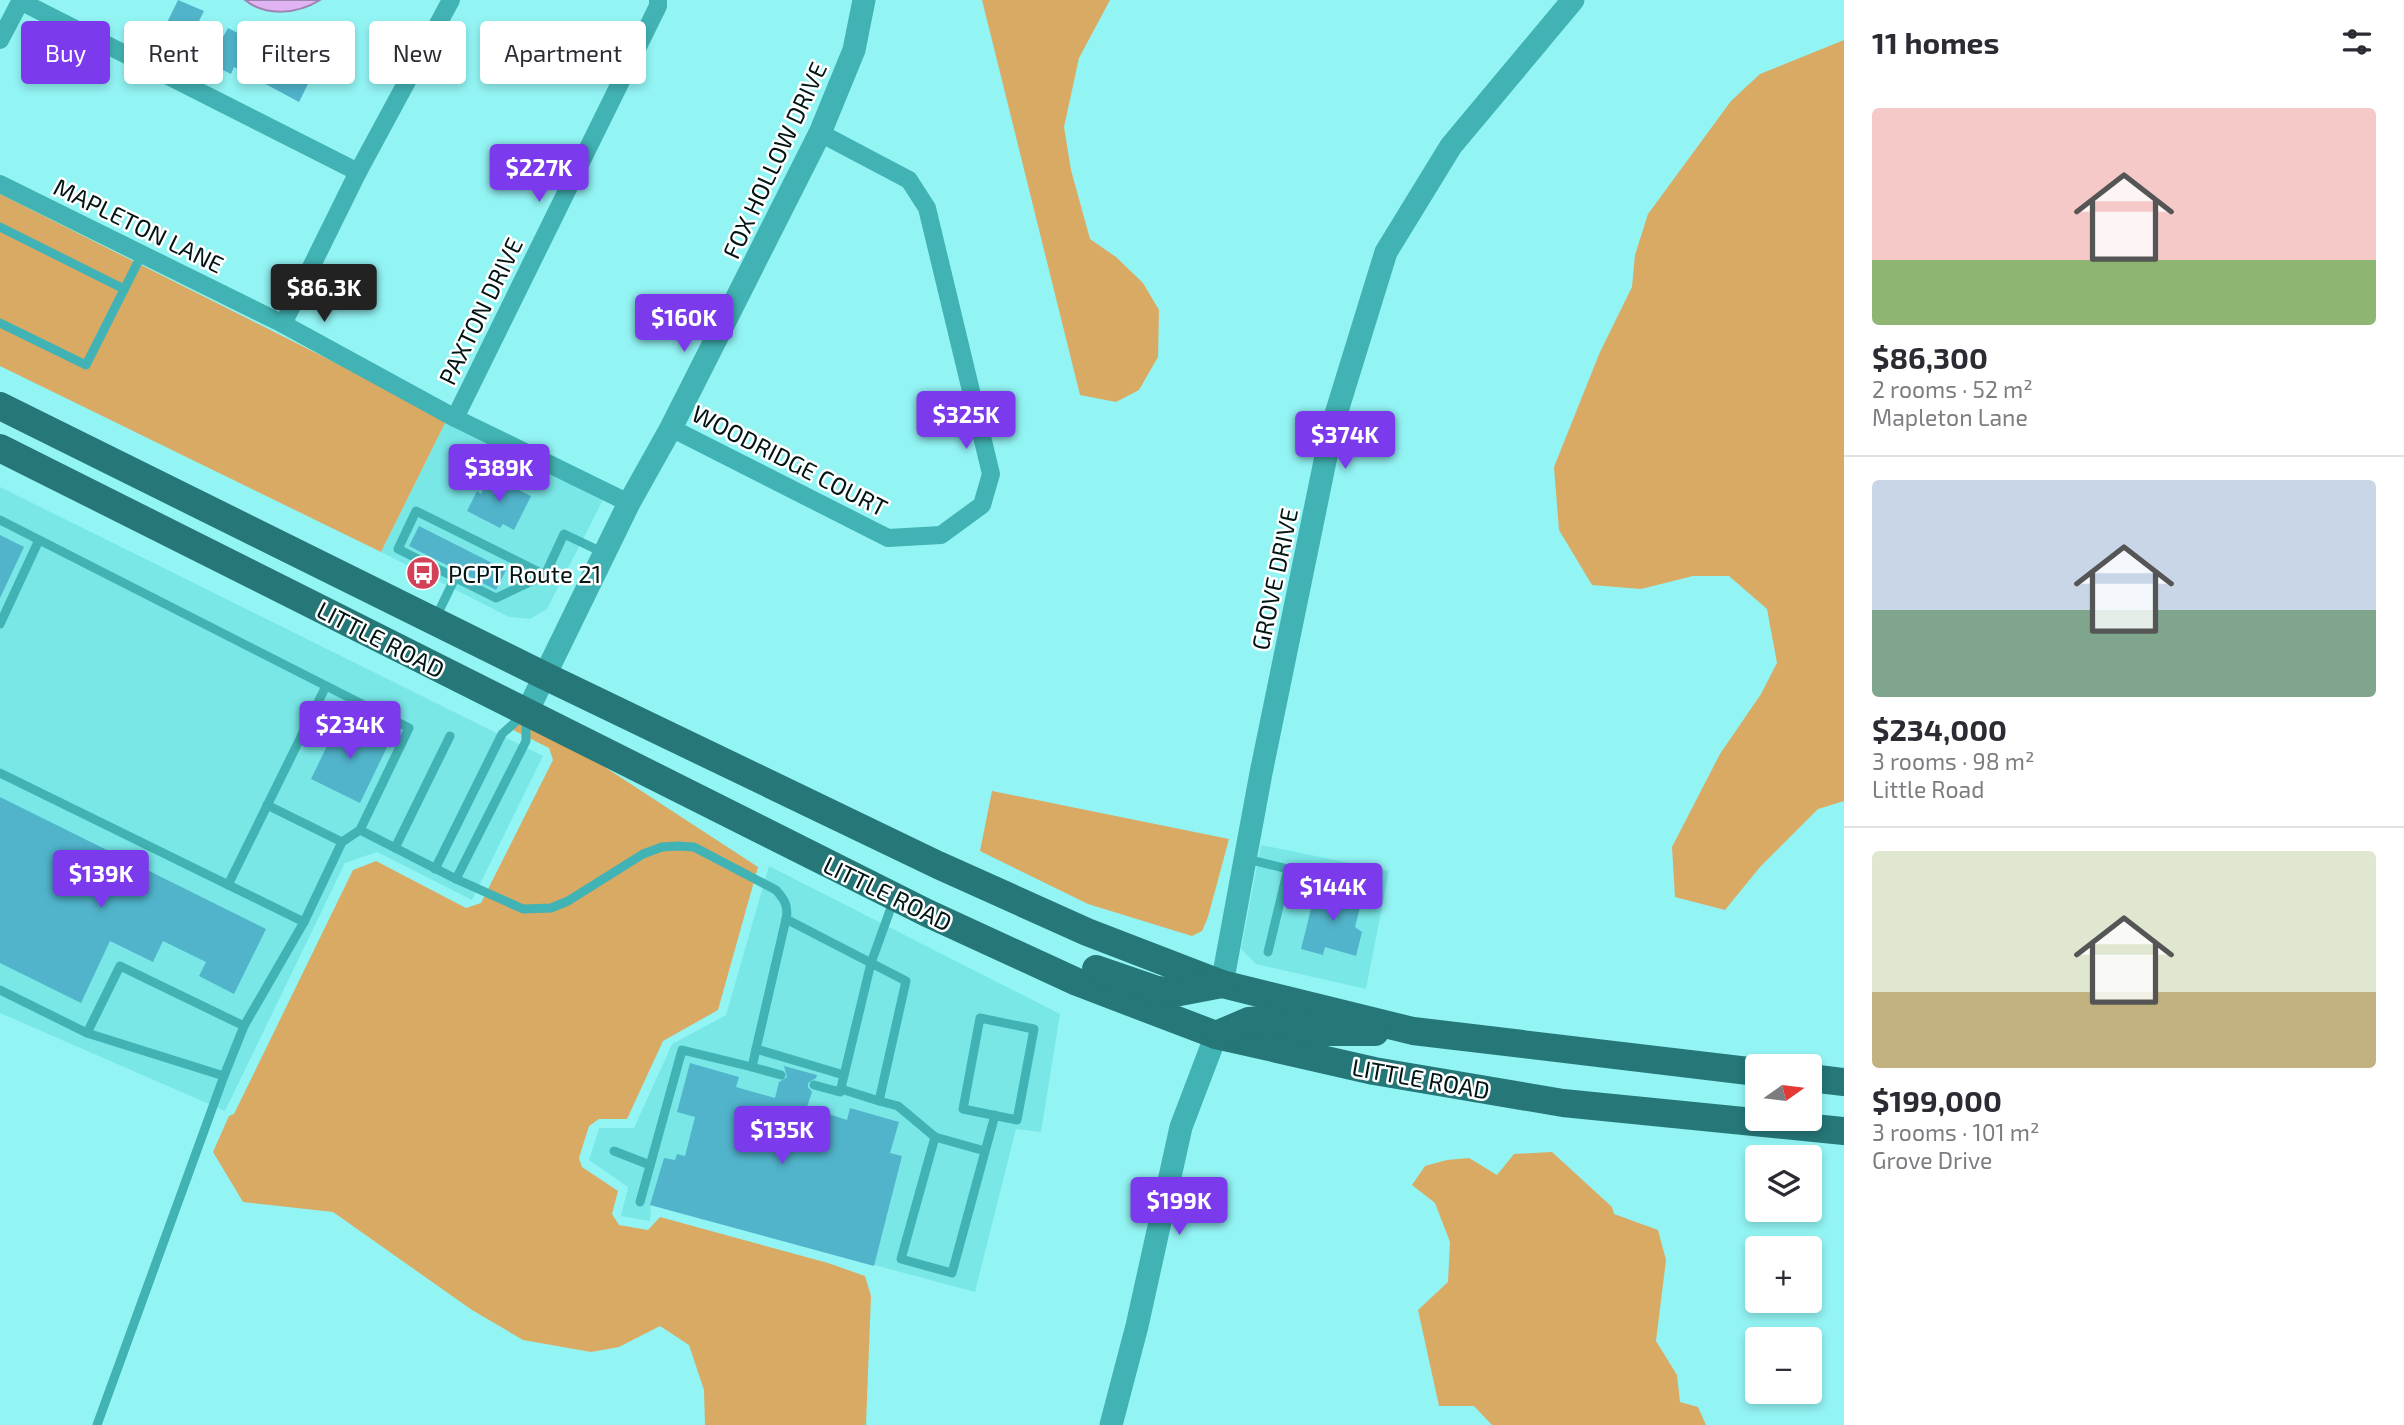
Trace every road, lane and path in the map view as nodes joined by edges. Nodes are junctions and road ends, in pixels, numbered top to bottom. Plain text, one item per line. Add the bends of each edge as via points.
1 (451, 0) edge
2 (659, 0) edge
3 (864, 0) edge
4 (1573, 0) edge
5 (20, 1) edge
6 (0, 40) edge
7 (820, 133) junction
8 (358, 172) junction
9 (0, 184) edge
10 (0, 227) edge
11 (142, 254) junction
12 (124, 289) junction
13 (0, 323) edge
14 (284, 324) junction
15 (0, 406) edge
16 (455, 418) junction
17 (671, 428) junction
18 (0, 448) edge
19 (629, 503) junction
20 (0, 520) edge
21 (39, 540) junction
22 (604, 553) junction
23 (545, 575) junction
24 (455, 578) junction
25 (435, 621) junction
26 (0, 624) edge
27 (543, 675) junction
28 (326, 686) junction
29 (527, 712) junction
30 (450, 736) dead end
31 (0, 773) edge
32 (267, 805) junction
33 (360, 830) junction
34 (342, 842) junction
35 (395, 848) junction
36 (1245, 859) junction
37 (435, 869) junction
38 (456, 879) junction
39 (228, 885) junction
40 (895, 897) junction
41 (786, 919) junction
42 (304, 922) junction
43 (1002, 947) junction
44 (1268, 952) dead end
45 (871, 963) junction
46 (1222, 984) junction
47 (0, 990) edge
48 (243, 1026) junction
49 (1413, 1031) junction
50 (87, 1033) junction
51 (1216, 1035) junction
52 (756, 1049) junction
53 (752, 1067) junction
54 (1745, 1071) edge
55 (781, 1075) dead end
56 (844, 1075) junction
57 (224, 1076) junction
58 (1822, 1079) edge
59 (1844, 1082) edge
60 (814, 1085) dead end
61 (841, 1091) junction
62 (879, 1101) junction
63 (995, 1115) junction
64 (1844, 1131) edge
65 (935, 1137) junction
66 (614, 1151) dead end
67 (985, 1151) junction
68 (650, 1165) junction
69 (640, 1202) dead end
70 (96, 1425) edge
71 (1111, 1425) edge

1 - 8 street
2 - 16 street, PAXTON DRIVE
3 - 7 street, FOX HOLLOW DRIVE via 854,50
4 - 36 street, GROVE DRIVE via 1451,146 1386,252 1332,428
5 - 6 street
5 - 8 street
7 - 17 street, FOX HOLLOW DRIVE
7 - 17 street, WOODRIDGE COURT via 909,180 927,208 991,474 982,505 941,535 888,538
8 - 14 street
9 - 11 street, MAPLETON LANE
10 - 12 lane
11 - 12 lane
11 - 14 street, MAPLETON LANE
12 - 13 lane via 86,365
14 - 16 street, MAPLETON LANE
15 - 25 main road, LITTLE ROAD
16 - 19 street, MAPLETON LANE
17 - 19 street, FOX HOLLOW DRIVE
18 - 29 main road, LITTLE ROAD
19 - 22 street, FOX HOLLOW DRIVE
20 - 21 lane
21 - 26 lane
21 - 28 lane
22 - 23 lane via 564,534
22 - 27 street, FOX HOLLOW DRIVE
23 - 24 lane via 496,598
23 - 24 lane via 416,511 398,549
24 - 25 lane
25 - 27 main road, LITTLE ROAD
27 - 29 street, FOX HOLLOW DRIVE
27 - 46 main road, LITTLE ROAD via 938,865 1087,932
28 - 32 lane
28 - 33 lane via 409,727
29 - 37 lane via 502,734
29 - 38 lane via 526,741
29 - 40 main road, LITTLE ROAD
30 - 35 lane
31 - 39 lane
32 - 34 lane
32 - 39 lane
33 - 34 lane
33 - 35 lane
34 - 42 lane
35 - 37 lane
36 - 44 lane via 1287,869
36 - 46 street, GROVE DRIVE
37 - 38 lane
38 - 41 lane via 510,905 551,908 643,854 662,847 694,847 776,890 785,899
39 - 42 lane
40 - 43 main road, LITTLE ROAD
40 - 45 lane
41 - 45 lane
41 - 52 lane
42 - 48 lane
43 - 46 main road via 1039,950 1157,990 1180,992
43 - 51 main road, LITTLE ROAD via 1077,982
45 - 56 lane
45 - 62 lane via 906,981
46 - 49 main road, LITTLE ROAD
47 - 50 lane
48 - 50 lane via 120,966
48 - 57 lane
49 - 51 main road via 1320,1032 1262,1020
49 - 54 main road, LITTLE ROAD
50 - 57 lane
51 - 64 main road, LITTLE ROAD via 1374,1071 1563,1102
51 - 71 street via 1181,1127 1138,1326
52 - 53 lane
52 - 56 lane
53 - 55 lane
53 - 68 lane via 682,1050
56 - 61 lane
57 - 70 lane
58 - 59 main road
60 - 61 lane
61 - 62 lane
62 - 65 lane via 898,1106
63 - 63 lane via 1017,1119 1034,1028 980,1018 963,1109
63 - 67 lane
65 - 67 lane
65 - 67 lane via 901,1259 952,1273
66 - 68 lane
68 - 69 lane

